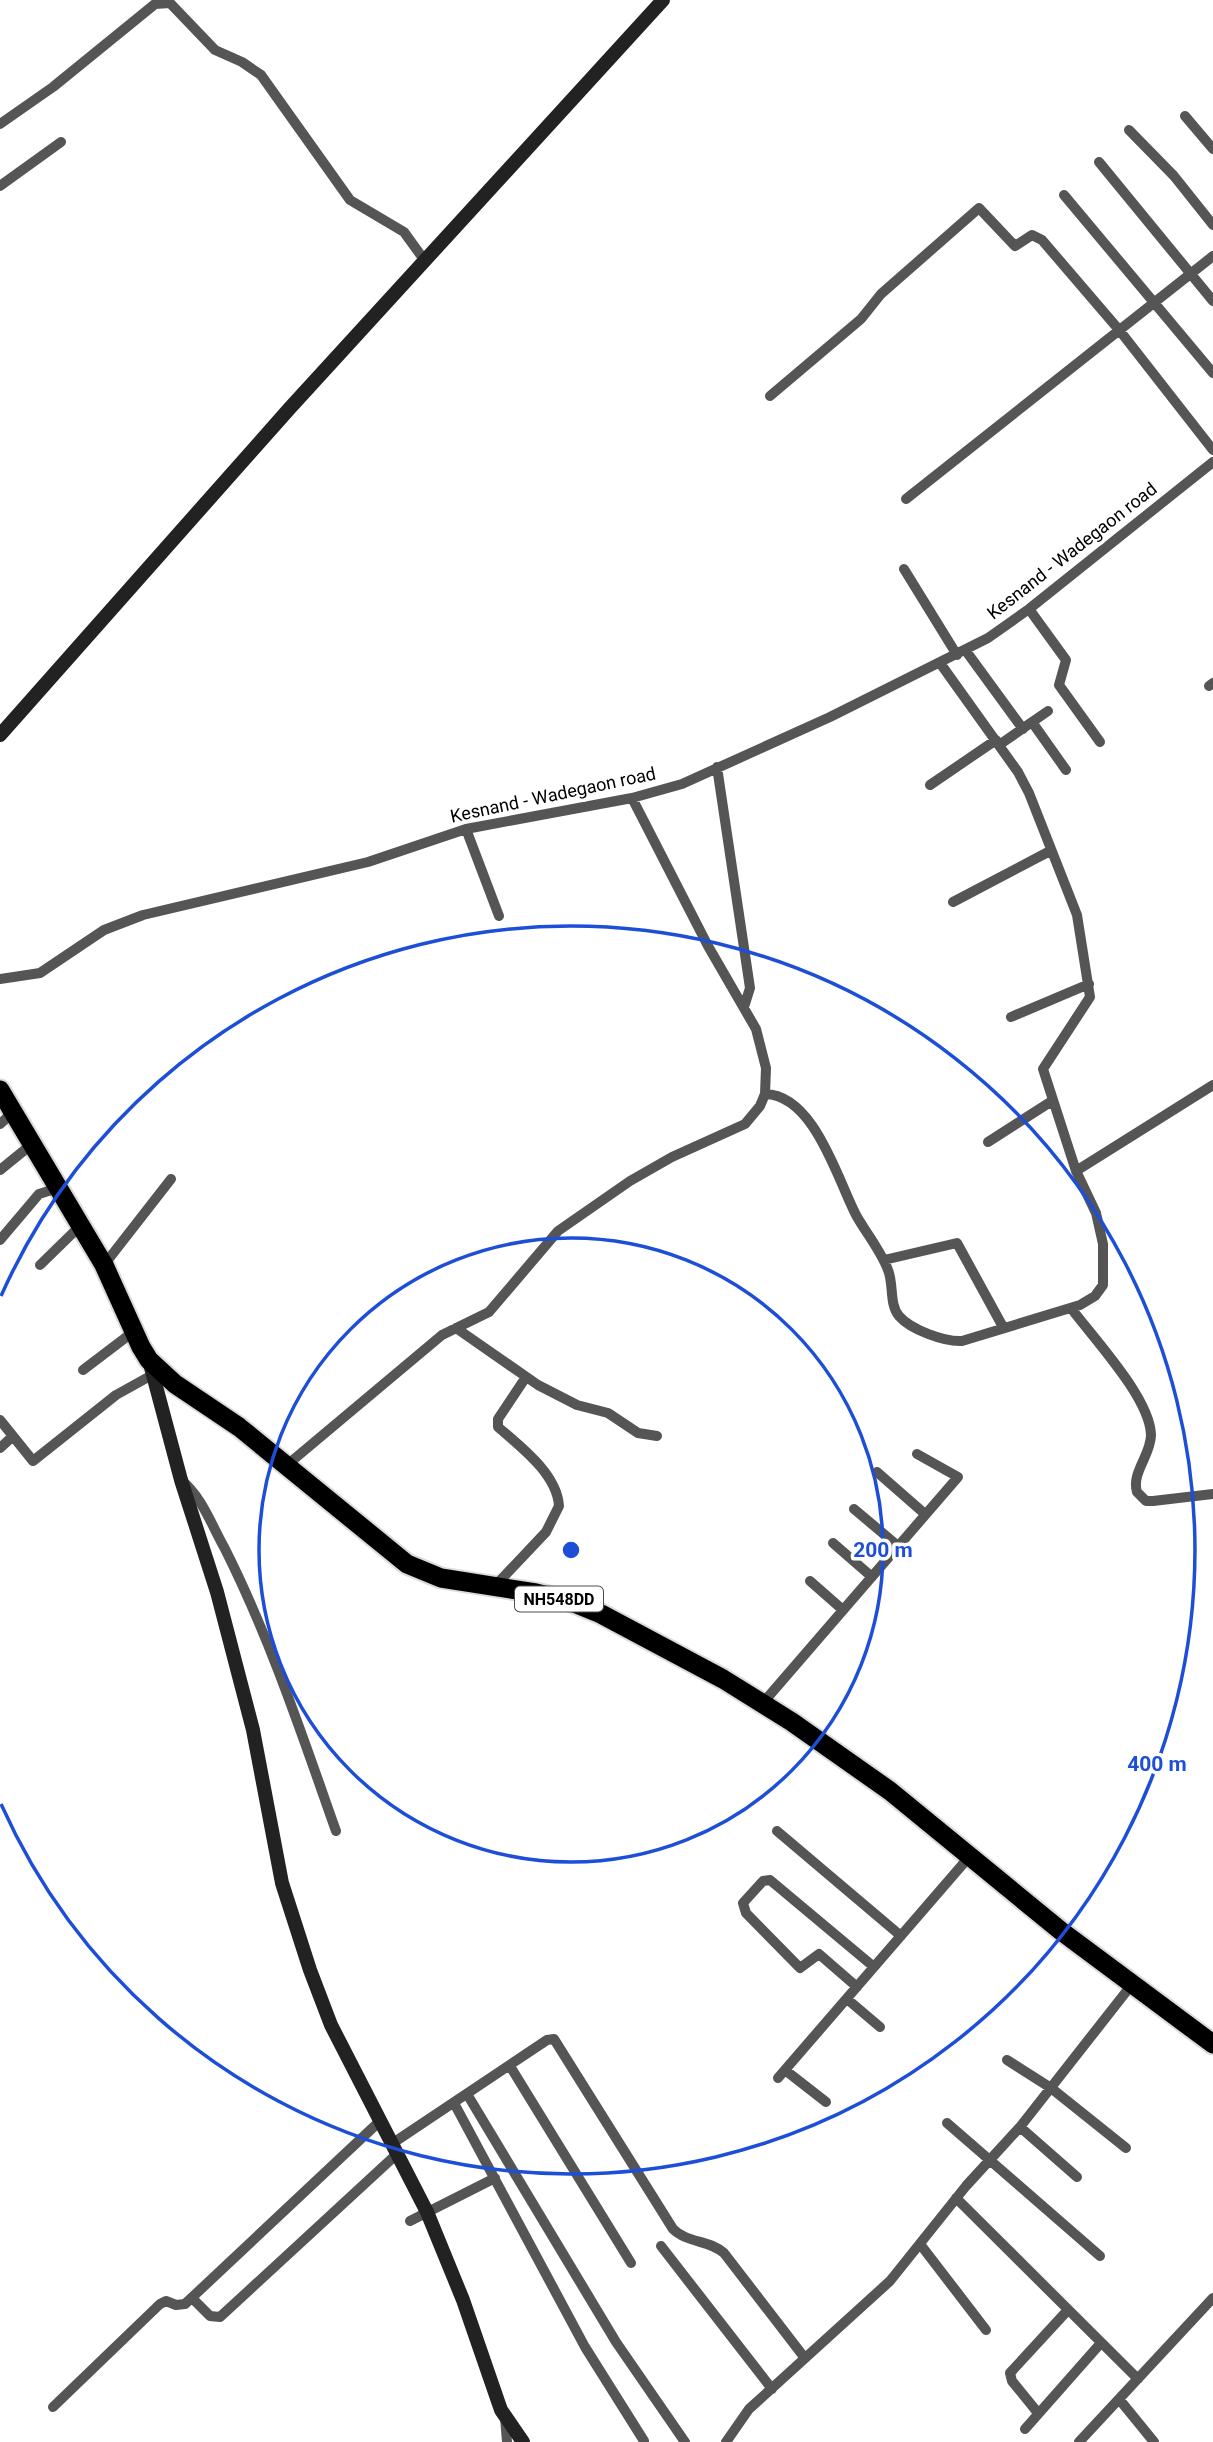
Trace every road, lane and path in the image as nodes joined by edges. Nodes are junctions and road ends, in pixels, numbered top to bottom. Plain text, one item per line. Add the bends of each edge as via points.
1 (663, 0) edge
2 (1185, 116) dead end
3 (0, 124) edge
4 (1129, 130) dead end
5 (61, 142) dead end
6 (1213, 149) edge
7 (1099, 162) dead end
8 (0, 186) edge
9 (1064, 195) dead end
10 (1213, 225) edge
11 (1213, 256) edge
12 (425, 261) junction
13 (1191, 274) junction
14 (1213, 301) edge
15 (1156, 303) junction
16 (1120, 331) junction
17 (1213, 373) edge
18 (770, 396) dead end
19 (1213, 450) edge
20 (1213, 462) edge
21 (906, 499) dead end
22 (904, 569) dead end
23 (1029, 609) junction
24 (962, 653) junction
25 (940, 663) junction
26 (1048, 711) dead end
27 (1027, 725) junction
28 (0, 735) edge
29 (1100, 742) dead end
30 (998, 743) junction
31 (717, 767) junction
32 (1066, 770) dead end
33 (930, 785) dead end
34 (632, 798) junction
35 (466, 829) junction
36 (1050, 851) junction
37 (953, 902) dead end
38 (499, 916) dead end
39 (0, 979) edge
40 (1089, 984) junction
41 (744, 1007) junction
42 (1011, 1017) dead end
43 (1213, 1085) edge
44 (0, 1090) edge
45 (765, 1094) junction
46 (1052, 1101) junction
47 (7, 1118) edge
48 (988, 1142) dead end
49 (32, 1144) junction
50 (0, 1170) edge
51 (1076, 1171) junction
52 (172, 1179) dead end
53 (58, 1188) junction
54 (81, 1225) junction
55 (0, 1240) edge
56 (884, 1260) junction
57 (40, 1265) dead end
58 (104, 1265) junction
59 (1071, 1308) junction
60 (1003, 1327) junction
61 (456, 1328) junction
62 (134, 1332) junction
63 (150, 1367) junction
64 (83, 1370) dead end
65 (526, 1377) junction
66 (0, 1420) edge
67 (13, 1436) junction
68 (657, 1436) dead end
69 (0, 1448) edge
70 (917, 1454) dead end
71 (287, 1465) junction
72 (877, 1472) dead end
73 (181, 1480) junction
74 (1213, 1494) edge
75 (854, 1509) dead end
76 (925, 1514) junction
77 (832, 1544) dead end
78 (898, 1546) junction
79 (872, 1577) junction
80 (810, 1581) dead end
81 (494, 1587) junction
82 (843, 1610) junction
83 (762, 1704) junction
84 (335, 1831) dead end
85 (777, 1831) dead end
86 (969, 1857) junction
87 (901, 1936) junction
88 (874, 1967) junction
89 (1133, 1983) junction
90 (857, 1987) junction
91 (846, 1999) junction
92 (880, 2027) dead end
93 (1213, 2045) edge
94 (1007, 2060) dead end
95 (510, 2066) junction
96 (1051, 2088) junction
97 (467, 2094) junction
98 (825, 2102) dead end
99 (454, 2103) junction
100 (381, 2120) junction
101 (947, 2123) dead end
102 (1020, 2127) junction
103 (395, 2148) junction
104 (1126, 2148) dead end
105 (989, 2161) junction
106 (1077, 2177) dead end
107 (495, 2178) junction
108 (956, 2198) junction
109 (427, 2212) junction
110 (410, 2221) dead end
111 (920, 2245) junction
112 (661, 2246) dead end
113 (1100, 2256) dead end
114 (631, 2263) dead end
115 (192, 2298) junction
116 (1213, 2298) edge
117 (1067, 2311) junction
118 (986, 2330) dead end
119 (1100, 2344) junction
120 (804, 2357) junction
121 (1138, 2379) junction
122 (772, 2389) junction
123 (1119, 2399) junction
124 (53, 2407) dead end
125 (1038, 2413) junction
126 (505, 2417) junction
127 (1025, 2429) dead end
128 (1089, 2432) junction
129 (644, 2441) edge
130 (507, 2442) edge
131 (523, 2442) edge
132 (685, 2442) edge
133 (726, 2442) edge
134 (1079, 2442) edge
135 (1097, 2442) edge
136 (1154, 2442) edge

1 - 12 street
2 - 6 street
3 - 12 street via 155,4 170,3 215,50 261,75 350,200 404,232
4 - 10 street
5 - 8 street
7 - 13 street
9 - 15 street
11 - 13 street
12 - 28 street
13 - 14 street
13 - 15 street
15 - 16 street
15 - 17 street
16 - 18 street via 1038,237 1032,235 1015,246 979,208
16 - 19 street
16 - 21 street
20 - 23 street, Kesnand - Wadegaon road
22 - 24 street
23 - 24 street, Kesnand - Wadegaon road
23 - 29 street via 1066,660 1059,685
24 - 25 street, Kesnand - Wadegaon road
24 - 27 street
25 - 30 street
25 - 31 street, Kesnand - Wadegaon road
26 - 27 street
27 - 30 street
27 - 32 street
30 - 33 street
30 - 36 street via 1024,783
31 - 34 street, Kesnand - Wadegaon road via 682,784
31 - 41 street via 750,988
34 - 35 street, Kesnand - Wadegaon road
34 - 41 street
35 - 38 street
35 - 39 street, Kesnand - Wadegaon road via 369,862 121,922 40,973
36 - 37 street
36 - 40 street via 1077,915
40 - 42 street
40 - 46 street via 1088,1001 1044,1065
41 - 45 street via 761,1045
43 - 51 street
44 - 47 highway, NH548DD
45 - 56 street via 786,1097 807,1118
45 - 61 street via 745,1124 671,1157 558,1231 489,1312
46 - 48 street
46 - 51 street
47 - 49 highway, NH548DD
49 - 50 street
49 - 53 highway, NH548DD
51 - 59 street via 1099,1224 1104,1278 1095,1296
52 - 58 street
53 - 54 highway, NH548DD
53 - 55 street via 39,1194
54 - 57 street
54 - 58 highway, NH548DD
56 - 60 street via 894,1306 907,1323 955,1341
56 - 60 street via 957,1243
58 - 62 highway, NH548DD
59 - 60 street
59 - 74 street via 1146,1413 1151,1440 1136,1478 1137,1492 1146,1501
61 - 65 street
61 - 71 street
62 - 63 highway, NH548DD
62 - 64 street
63 - 67 street via 33,1461
63 - 71 highway, NH548DD
63 - 73 street
65 - 68 street via 577,1405 608,1413 633,1431
65 - 81 street via 498,1419 498,1427 526,1451 554,1487 559,1506 546,1532
66 - 67 street
67 - 69 street
70 - 76 street via 958,1477
71 - 81 highway, NH548DD via 407,1564 441,1578
72 - 76 street
73 - 84 street via 200,1501 246,1591 292,1704
73 - 100 street via 218,1592 253,1730 282,1883 331,2025
75 - 78 street
76 - 78 street
77 - 79 street
78 - 79 street
79 - 82 street
80 - 82 street
81 - 83 highway, NH548DD via 569,1601 601,1614
82 - 83 street
83 - 86 highway, NH548DD via 890,1791
85 - 87 street
86 - 87 street
86 - 89 highway, NH548DD
87 - 88 street
88 - 90 street
88 - 90 street via 771,1881 763,1881 743,1903 746,1913 797,1965 803,1967 819,1954
89 - 93 highway, NH548DD
89 - 96 street
90 - 91 street
91 - 92 street
91 - 98 street via 781,2074
94 - 96 street
95 - 97 street
95 - 114 street
95 - 120 street via 547,2040 556,2041 673,2229 724,2253
96 - 102 street
96 - 104 street
97 - 99 street
97 - 132 street via 616,2342
99 - 103 street
99 - 107 street
100 - 103 street
100 - 115 street
101 - 105 street
102 - 105 street
102 - 106 street
103 - 109 street
103 - 115 street via 220,2317 210,2316
105 - 108 street
105 - 113 street
107 - 109 street
107 - 129 street via 585,2347
108 - 111 street
108 - 117 street
109 - 110 street
109 - 126 street
111 - 118 street
111 - 120 street via 890,2281 822,2346
112 - 122 street
115 - 124 street via 182,2306 166,2301 160,2304
116 - 121 street
117 - 119 street
117 - 125 street via 1010,2373
119 - 121 street
119 - 125 street
120 - 122 street
121 - 123 street
122 - 133 street via 748,2409
123 - 128 street
123 - 136 street
125 - 127 street
126 - 130 street
126 - 131 street
128 - 134 street
128 - 135 street

